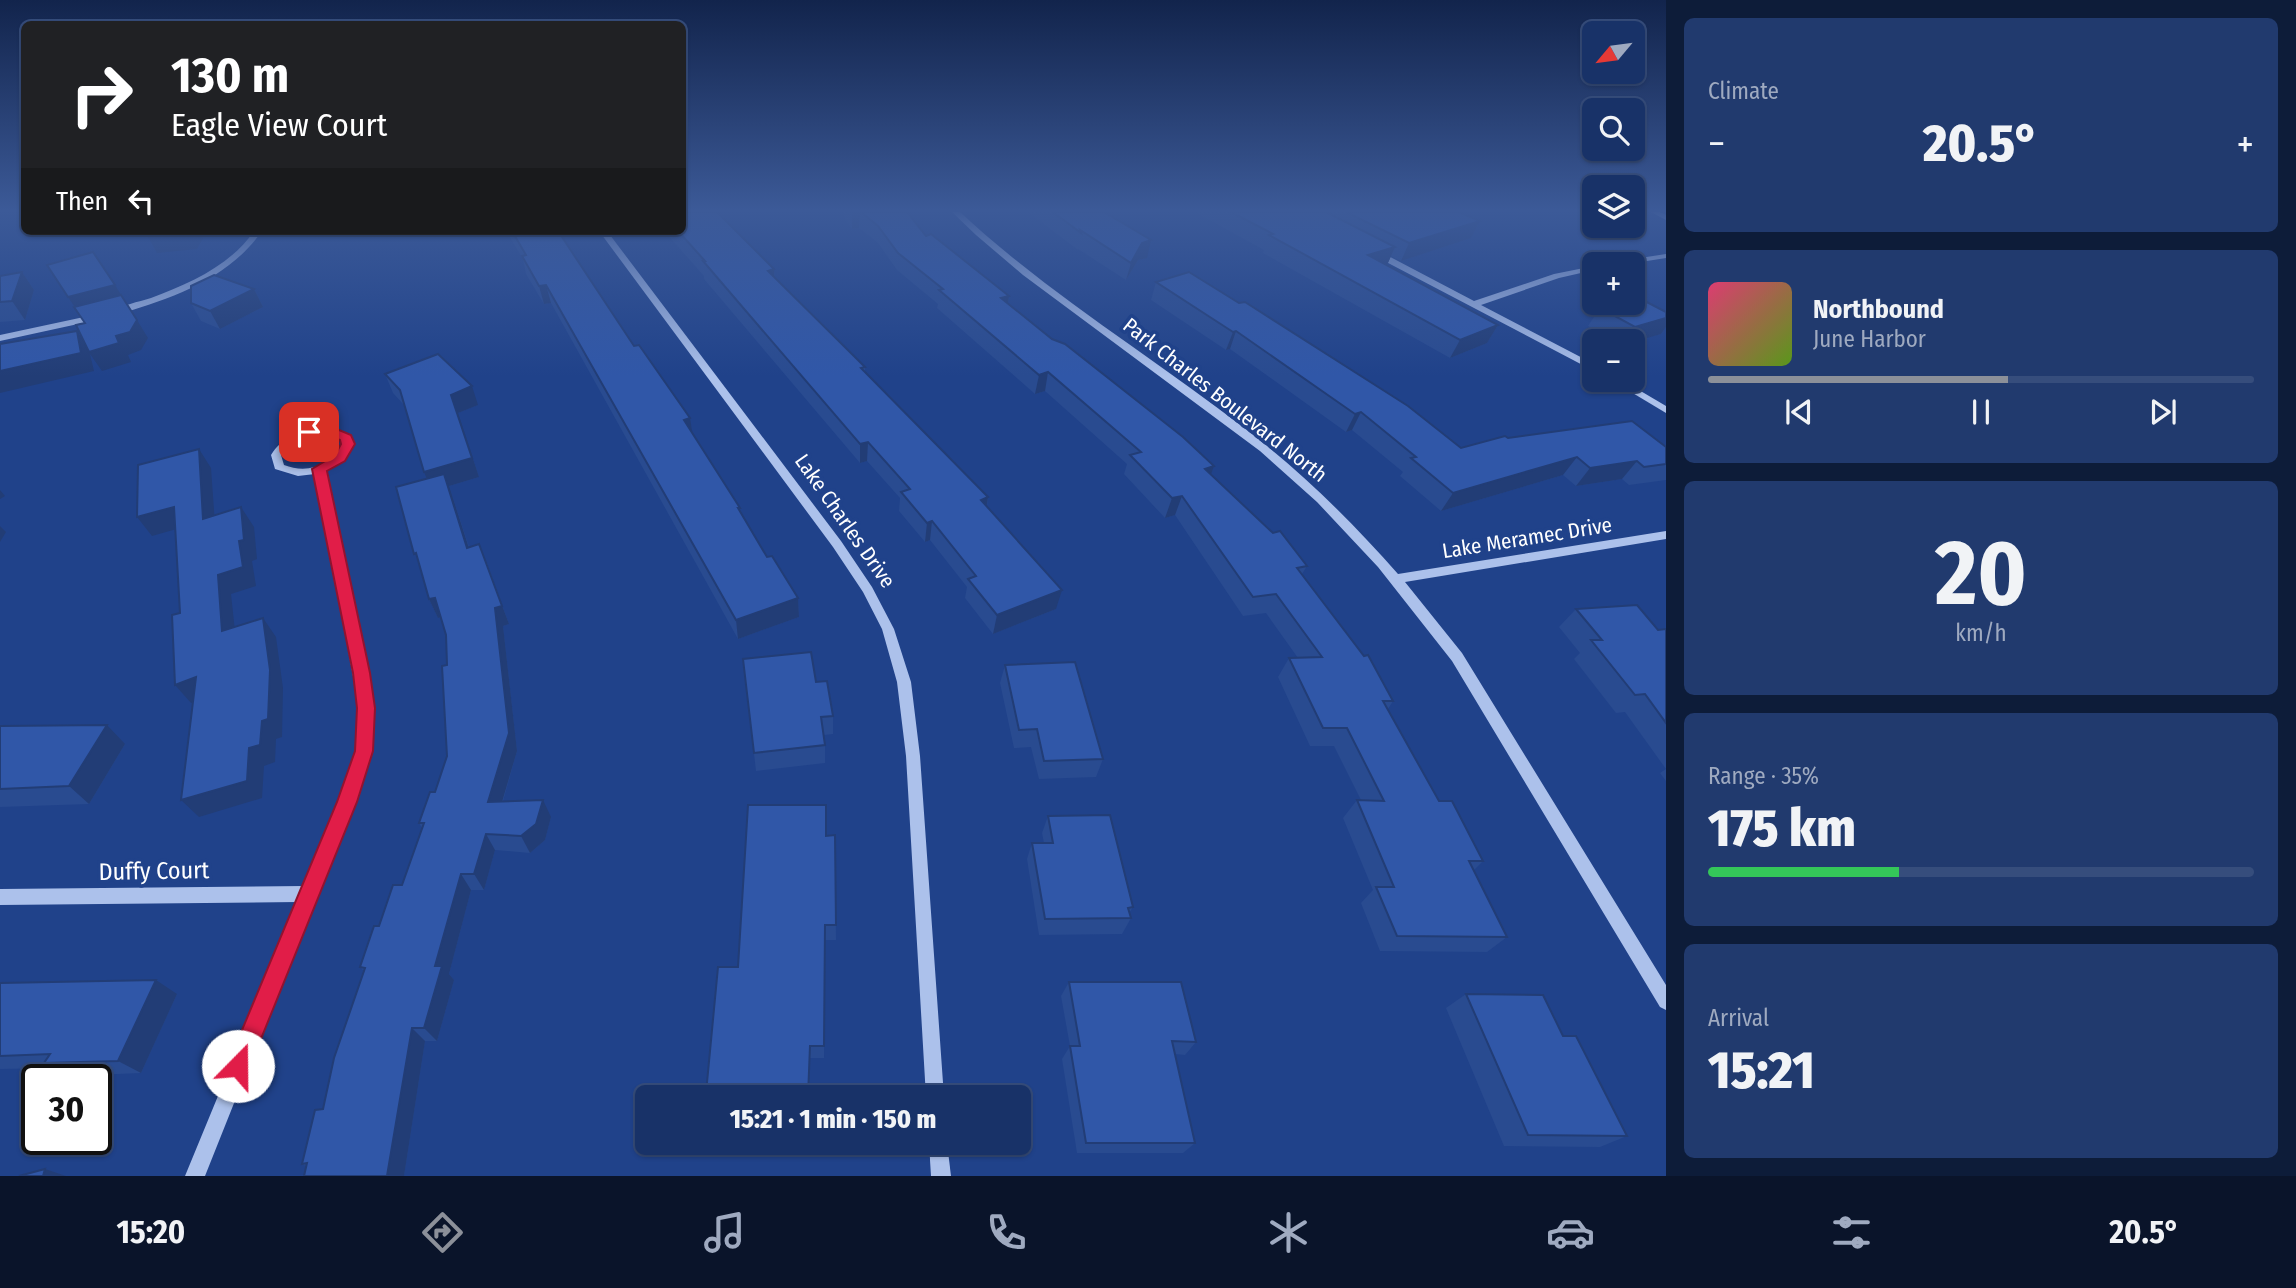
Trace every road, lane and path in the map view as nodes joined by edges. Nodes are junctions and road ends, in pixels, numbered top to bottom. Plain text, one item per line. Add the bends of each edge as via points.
1 (220, 267) edge
2 (630, 267) edge
3 (1021, 267) edge
4 (1403, 267) edge
5 (1582, 271) edge
6 (1475, 304) junction
7 (0, 338) edge
8 (1582, 362) edge
9 (1636, 392) edge
10 (1666, 410) edge
11 (319, 469) junction
12 (1666, 535) edge
13 (1395, 579) junction
14 (309, 894) junction
15 (0, 897) edge
16 (1666, 1001) edge
17 (934, 1085) edge
18 (939, 1155) edge
19 (195, 1176) edge
20 (941, 1176) edge

1 - 7 street via 167,295 92,318
2 - 17 street, Lake Charles Drive via 837,544 869,590 888,629 904,682 913,756
3 - 13 street, Park Charles Boulevard North via 1297,477
4 - 6 street
5 - 6 street
6 - 8 street
9 - 10 street
11 - 11 street via 286,471 279,467 276,455 288,442 309,432 340,433 346,438 346,451
11 - 14 street via 366,708 364,751
12 - 13 street, Lake Meramec Drive
13 - 16 street, Park Charles Boulevard North via 1457,657
14 - 15 street, Duffy Court
14 - 19 street
18 - 20 street

